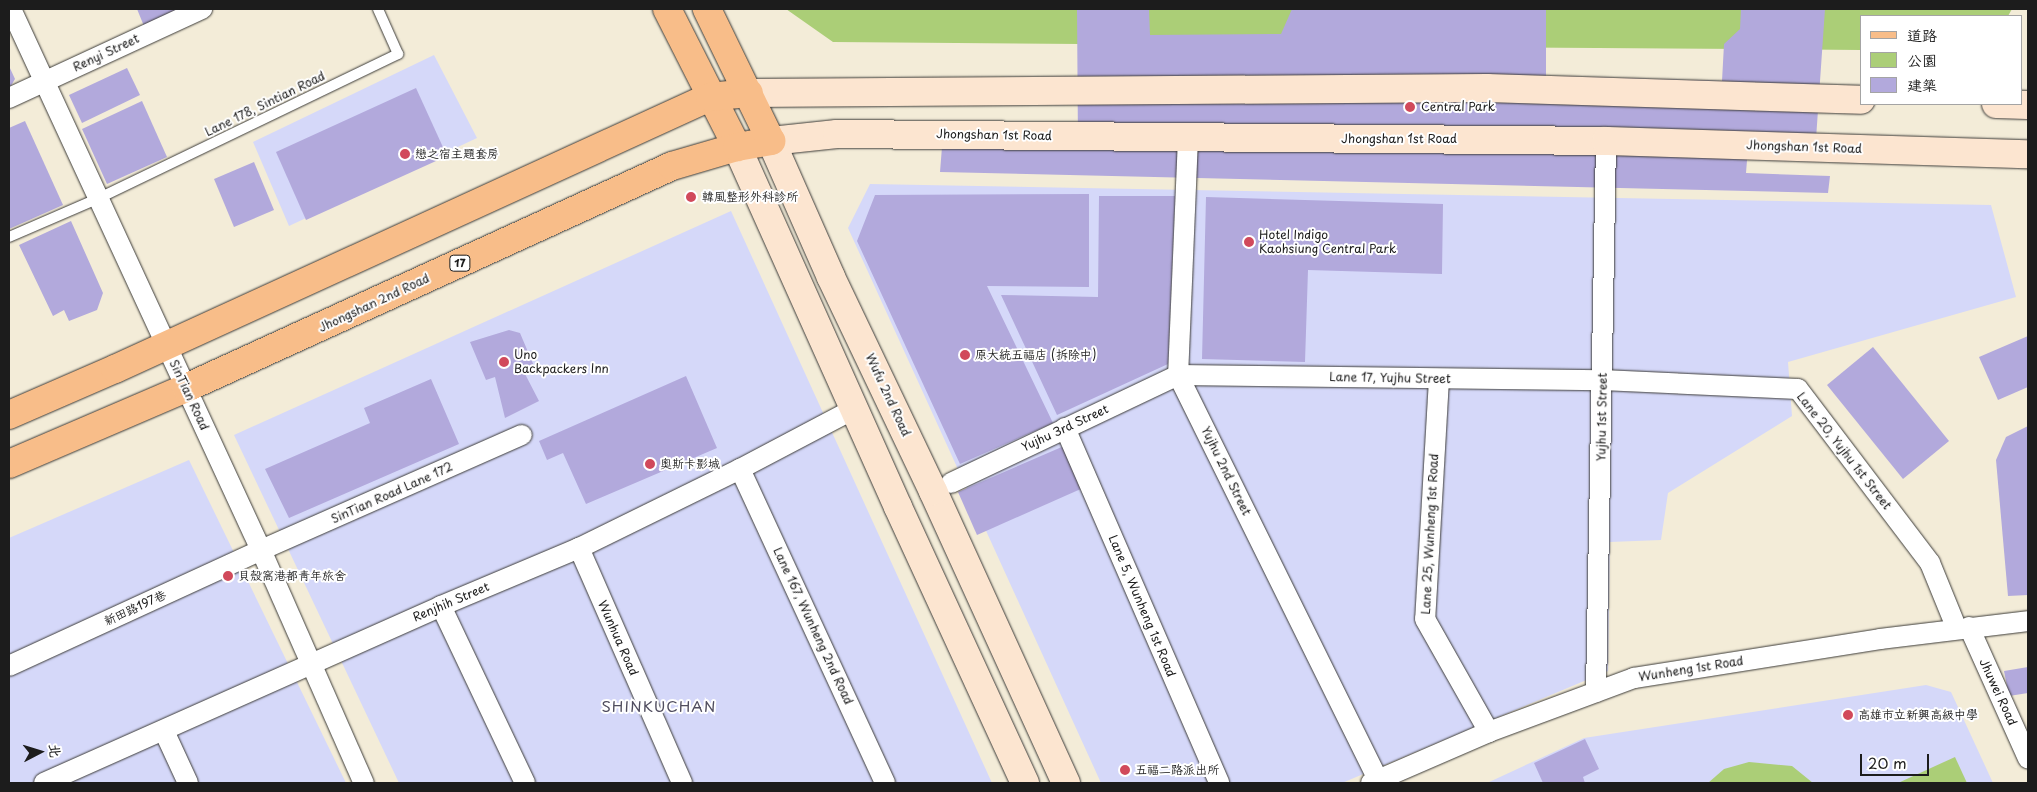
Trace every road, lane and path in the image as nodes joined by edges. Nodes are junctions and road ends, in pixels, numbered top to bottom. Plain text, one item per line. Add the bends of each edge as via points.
1 (10, 9) edge
2 (202, 9) edge
3 (378, 9) edge
4 (667, 9) edge
5 (707, 9) edge
6 (45, 82) junction
7 (748, 93) junction
8 (710, 97) junction
9 (9, 98) edge
10 (1860, 100) edge
11 (1188, 138) junction
12 (771, 141) junction
13 (1606, 141) junction
14 (737, 147) junction
15 (2028, 154) edge
16 (98, 198) junction
17 (9, 237) edge
18 (165, 345) junction
19 (1178, 375) junction
20 (1439, 379) junction
21 (1602, 380) junction
22 (186, 388) junction
23 (854, 409) junction
24 (9, 416) edge
25 (1065, 428) junction
26 (522, 435) dead end
27 (9, 464) edge
28 (740, 469) junction
29 (952, 483) dead end
30 (579, 548) junction
31 (261, 550) junction
32 (441, 606) junction
33 (2028, 621) edge
34 (1963, 628) junction
35 (312, 663) junction
36 (9, 666) edge
37 (1596, 692) junction
38 (164, 731) junction
39 (1489, 732) junction
40 (2028, 758) edge
41 (1375, 781) edge
42 (44, 783) edge
43 (188, 783) edge
44 (364, 783) edge
45 (525, 783) edge
46 (682, 783) edge
47 (885, 783) edge
48 (1025, 783) edge
49 (1066, 783) edge
50 (1219, 783) edge

1 - 6 street, SinTian Road
2 - 6 street, Renyi Street
3 - 16 lane, Lane 178, Sintian Road via 398,54
4 - 8 main road
5 - 7 main road, Wufu 2nd Road
6 - 9 street, Renyi Street
6 - 16 street, SinTian Road
7 - 8 main road
7 - 10 main road via 1487,88
7 - 12 main road, Wufu 2nd Road
8 - 14 main road
8 - 18 main road
11 - 12 main road, Jhongshan 1st Road via 837,134
11 - 13 main road, Jhongshan 1st Road
11 - 19 street, Yujhu 2nd Street
12 - 14 main road, Jhongshan 2nd Road / 17
12 - 49 main road, Wufu 2nd Road
13 - 15 main road, Jhongshan 1st Road
13 - 21 street, Yujhu 1st Street
14 - 22 main road, Jhongshan 2nd Road / 17 via 672,166
14 - 23 main road
16 - 17 lane
16 - 18 street, SinTian Road
18 - 22 street, SinTian Road
18 - 24 main road
19 - 20 street, Lane 17, Yujhu Street
19 - 25 street, Yujhu 3rd Street
19 - 41 street, Yujhu 2nd Street
20 - 21 street, Lane 17, Yujhu Street
20 - 39 street, Lane 25, Wunheng 1st Road via 1425,619
21 - 34 street, Lane 20, Yujhu 1st Street via 1798,388 1930,563
21 - 37 street, Yujhu 1st Street
22 - 27 main road, Jhongshan 2nd Road / 17
22 - 31 street, SinTian Road
23 - 28 street, Renjhih Street
23 - 48 main road
25 - 29 street, Yujhu 3rd Street
25 - 50 street, Lane 5, Wunheng 1st Road
26 - 31 street, SinTian Road Lane 172
28 - 30 street, Renjhih Street
28 - 47 street, Lane 167, Wunheng 2nd Road
30 - 32 street, Renjhih Street
30 - 46 street, Wunhua Road
31 - 35 street, SinTian Road
31 - 36 street, 新田路197巷
32 - 35 street, Renjhih Street
32 - 45 street
33 - 34 street, Wunheng 1st Road
34 - 37 street, Wunheng 1st Road via 1634,678
34 - 40 street, Jhuwei Road
35 - 38 street, Renjhih Street
35 - 44 street, SinTian Road
37 - 39 street, Wunheng 1st Road
38 - 42 street, Renjhih Street
38 - 43 street
39 - 41 street, Wunheng 1st Road

